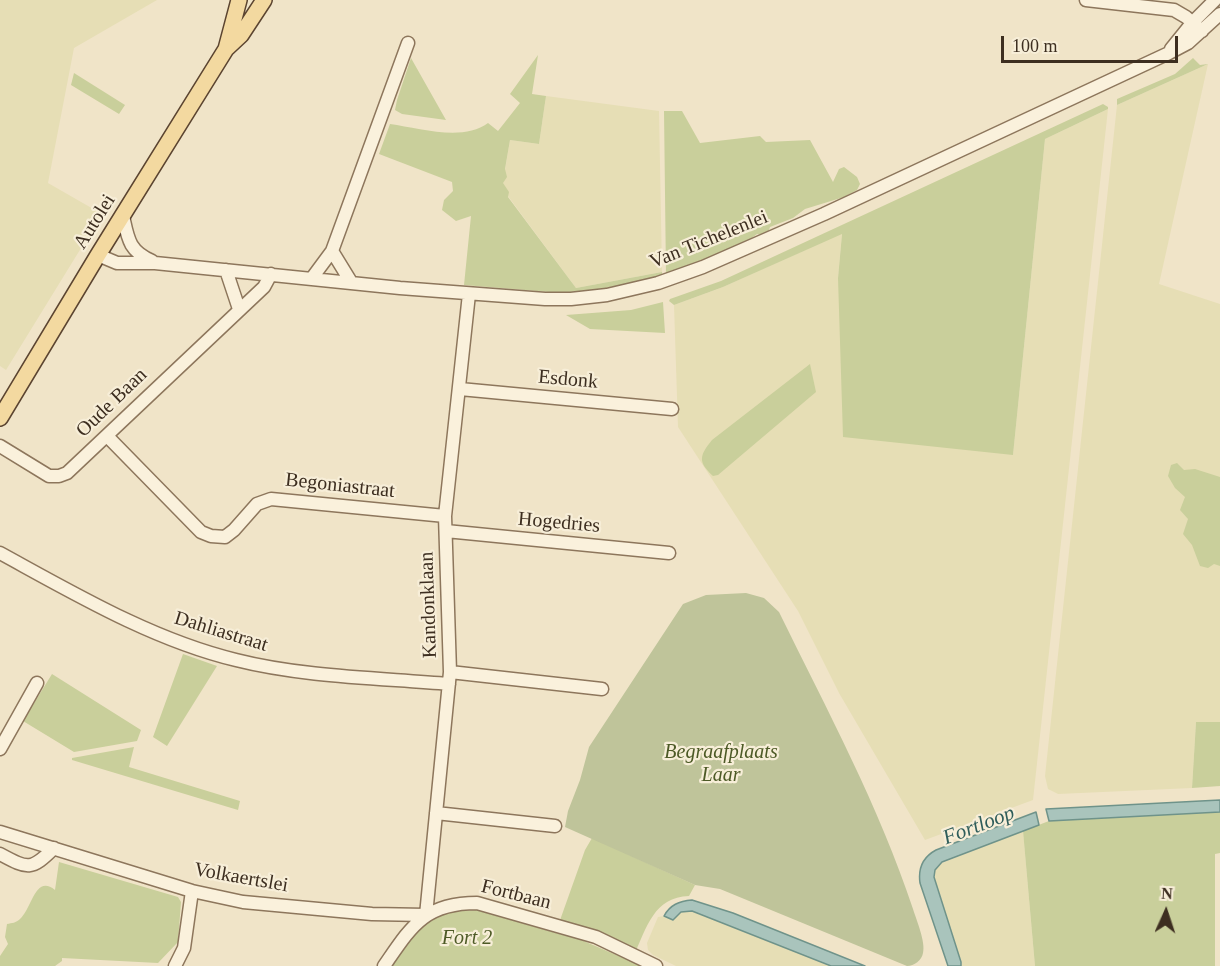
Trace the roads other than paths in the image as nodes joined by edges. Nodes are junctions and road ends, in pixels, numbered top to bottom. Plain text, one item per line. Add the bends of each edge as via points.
1 (239, 0) edge
2 (264, 0) edge
3 (1086, 0) edge
4 (1215, 0) edge
5 (1220, 14) edge
6 (1197, 27) junction
7 (408, 43) dead end
8 (226, 50) junction
9 (123, 216) junction
10 (332, 251) junction
11 (98, 255) junction
12 (155, 263) junction
13 (226, 270) junction
14 (271, 274) junction
15 (312, 278) junction
16 (351, 282) junction
17 (469, 294) junction
18 (239, 309) junction
19 (460, 389) junction
20 (672, 409) dead end
21 (0, 418) edge
22 (107, 436) junction
23 (0, 446) edge
24 (445, 516) junction
25 (446, 531) junction
26 (0, 553) edge
27 (669, 553) dead end
28 (450, 678) junction
29 (38, 683) dead end
30 (602, 688) dead end
31 (0, 749) edge
32 (436, 813) junction
33 (555, 826) dead end
34 (0, 832) edge
35 (54, 848) junction
36 (0, 854) edge
37 (192, 891) junction
38 (426, 915) junction
39 (175, 966) edge
40 (384, 966) edge
41 (656, 966) edge

1 - 8 main road, Autolei
2 - 8 main road, Autolei
3 - 6 street via 1174,10
4 - 6 street, Van Tichelenlei
5 - 6 street, Van Tichelenlei
6 - 17 street, Van Tichelenlei via 1188,43 1169,53 814,218 672,279 607,295 571,299
7 - 10 street
8 - 9 main road, Autolei
9 - 11 main road, Autolei
9 - 12 street via 135,251
10 - 15 street
10 - 16 street
11 - 12 street, Van Tichelenlei via 117,263
11 - 21 main road, Autolei
12 - 13 street, Van Tichelenlei
13 - 14 street, Van Tichelenlei
13 - 18 street
14 - 15 street, Van Tichelenlei
14 - 18 street, Oude Baan via 264,287
15 - 16 street, Van Tichelenlei
16 - 17 street, Van Tichelenlei
17 - 19 street, Kandonklaan
18 - 22 street, Oude Baan
19 - 20 street, Esdonk
19 - 24 street, Kandonklaan
22 - 23 street, Oude Baan via 59,476 49,476
22 - 24 street, Begoniastraat via 201,532 211,536 225,537 257,504 272,499
24 - 25 street, Kandonklaan
25 - 27 street, Hogedries
25 - 28 street, Kandonklaan
26 - 28 street, Dahliastraat via 118,617 235,660 276,669
28 - 30 street, Dahliastraat
28 - 32 street, Kandonklaan
29 - 31 street
32 - 33 street
32 - 38 street, Kandonklaan
34 - 35 street, Volkaertslei
35 - 36 street via 34,866 23,867
35 - 37 street, Volkaertslei
37 - 38 street, Volkaertslei via 243,902
37 - 39 street via 184,948
38 - 40 street, Fortbaan via 411,927
38 - 41 street, Fortbaan via 443,907 477,903 596,937

